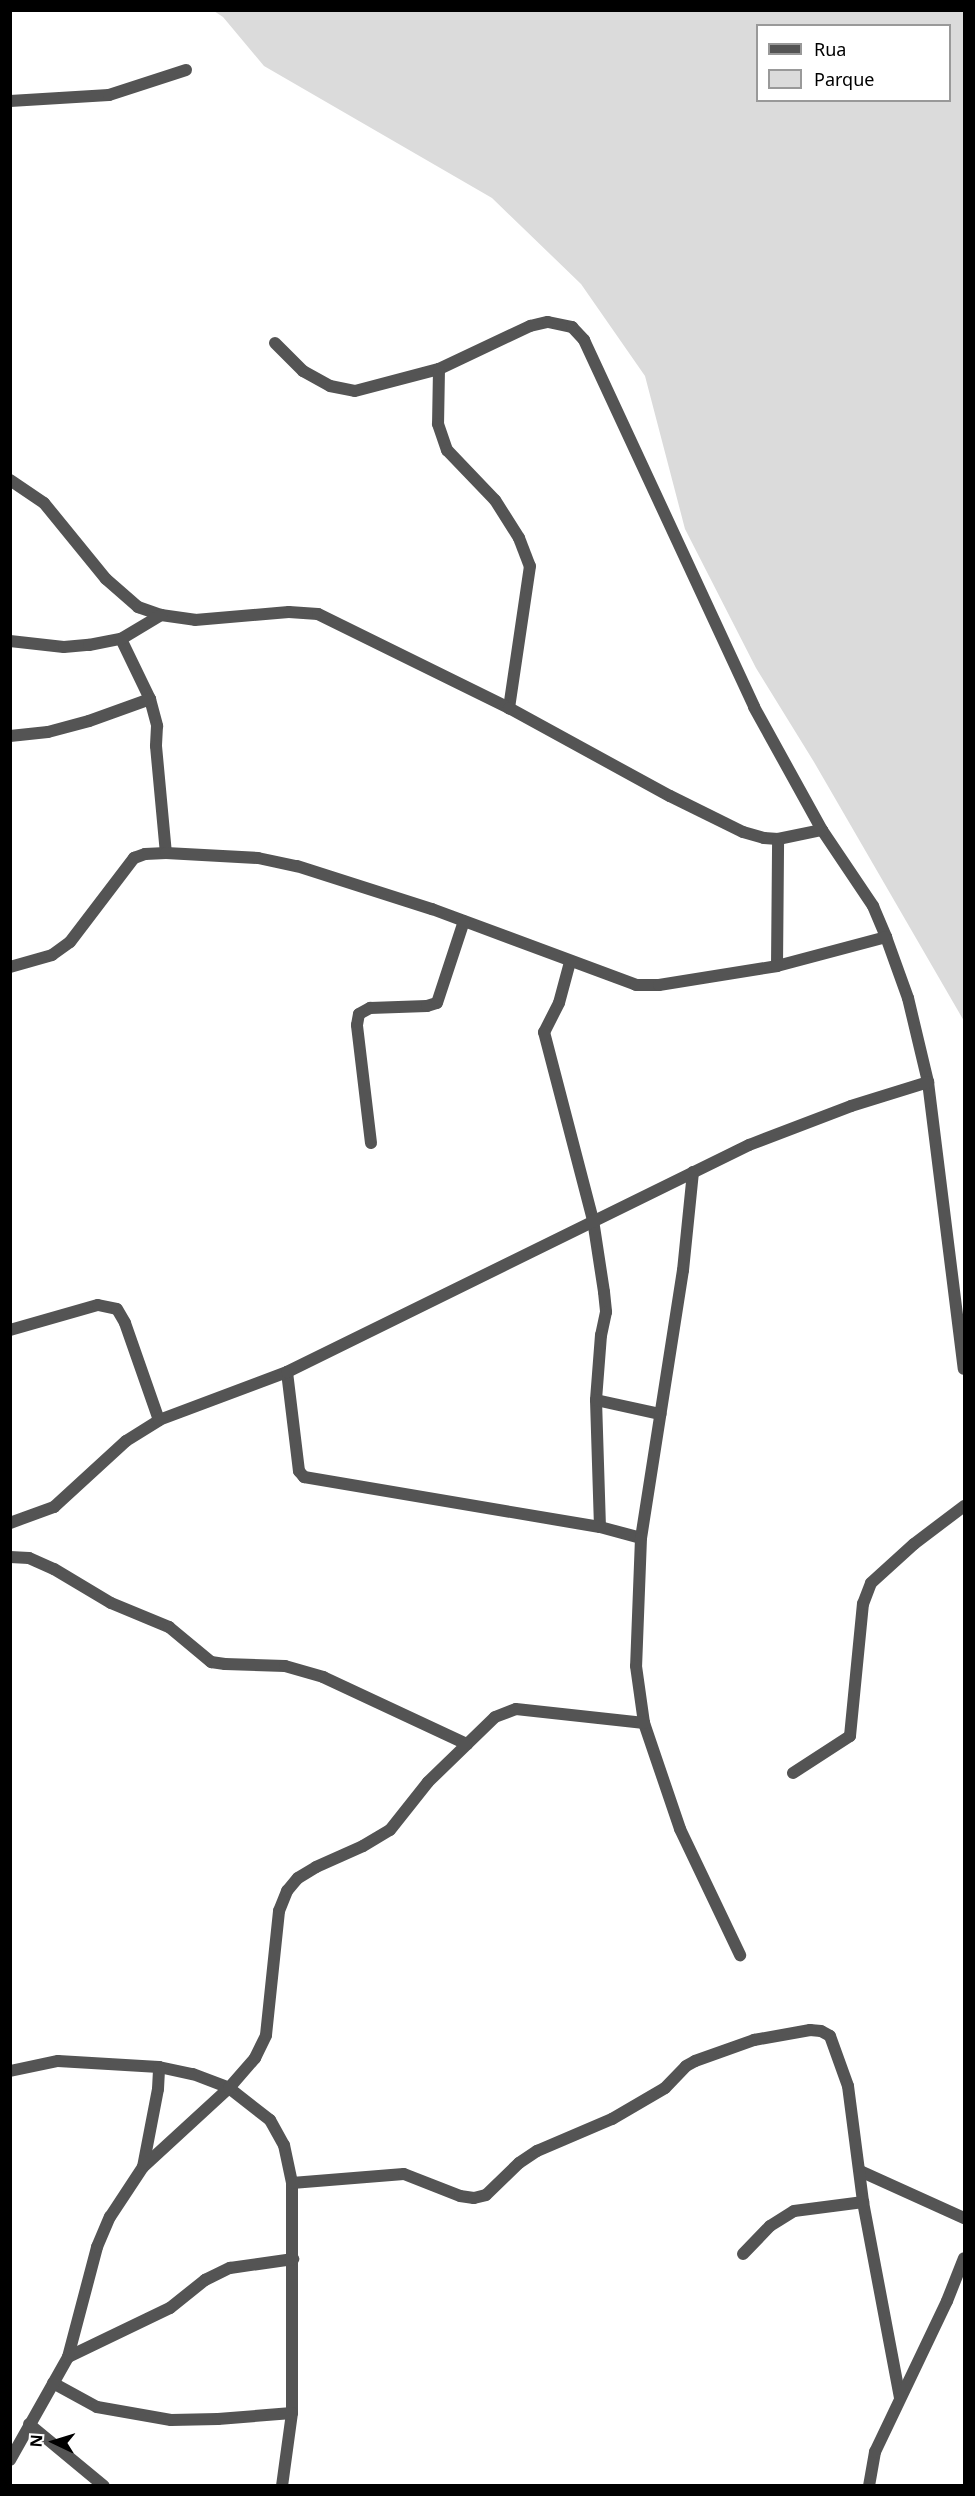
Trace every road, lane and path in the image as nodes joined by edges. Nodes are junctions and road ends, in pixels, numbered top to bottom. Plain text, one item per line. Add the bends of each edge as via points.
1 (186, 70) dead end
2 (10, 101) edge
3 (275, 343) dead end
4 (439, 369) junction
5 (10, 480) edge
6 (161, 615) junction
7 (120, 639) junction
8 (10, 641) edge
9 (150, 699) junction
10 (509, 708) junction
11 (10, 736) edge
12 (822, 830) junction
13 (778, 838) junction
14 (166, 853) junction
15 (464, 921) junction
16 (886, 937) junction
17 (570, 963) junction
18 (777, 966) junction
19 (10, 967) edge
20 (928, 1082) junction
21 (371, 1143) dead end
22 (693, 1172) junction
23 (593, 1220) junction
24 (10, 1330) edge
25 (964, 1369) edge
26 (287, 1372) junction
27 (596, 1401) junction
28 (660, 1414) junction
29 (159, 1420) junction
30 (964, 1506) edge
31 (10, 1523) edge
32 (600, 1527) junction
33 (641, 1538) junction
34 (10, 1557) edge
35 (644, 1723) junction
36 (467, 1744) junction
37 (793, 1773) dead end
38 (740, 1955) dead end
39 (159, 2067) junction
40 (10, 2071) edge
41 (229, 2088) junction
42 (143, 2167) junction
43 (860, 2171) junction
44 (292, 2182) junction
45 (863, 2202) junction
46 (964, 2218) edge
47 (743, 2254) dead end
48 (964, 2258) edge
49 (293, 2259) junction
50 (68, 2357) junction
51 (53, 2384) junction
52 (900, 2397) junction
53 (292, 2413) junction
54 (30, 2424) junction
55 (10, 2460) edge
56 (104, 2486) edge
57 (282, 2486) edge
58 (869, 2486) edge

1 - 2 street via 109,95
3 - 4 street via 303,371 330,386 355,391
4 - 10 street via 438,424 447,450 495,500 519,538 530,566
4 - 12 street via 530,326 548,322 572,327 584,340 754,707
5 - 6 street via 44,503 121,594 138,608
6 - 7 street
6 - 10 street via 195,620 289,612 318,614
7 - 8 street via 64,647
7 - 9 street
9 - 11 street via 48,732
9 - 14 street via 157,726
10 - 13 street via 743,832
12 - 13 street
12 - 16 street via 873,906
13 - 18 street
14 - 15 street via 258,858 297,866
14 - 19 street via 134,858 70,942 52,955
15 - 17 street
15 - 21 street via 437,1003 370,1008 359,1014 357,1025
16 - 18 street
16 - 20 street via 908,998
17 - 18 street via 636,985 659,985
17 - 23 street via 559,1003 544,1032 544,1043
20 - 22 street via 749,1145
20 - 25 street
22 - 23 street
22 - 28 street via 683,1270
23 - 26 street
23 - 27 street via 606,1312
24 - 29 street via 98,1305 117,1309
26 - 29 street
26 - 32 street via 299,1471 304,1478
27 - 28 street
27 - 32 street
28 - 33 street
29 - 31 street via 126,1441 54,1507
30 - 37 street via 871,1583 863,1604 850,1736
32 - 33 street
33 - 35 street via 636,1666
34 - 36 street via 29,1558 54,1569 111,1603 169,1627 211,1662 301,1669
35 - 36 street via 516,1709 495,1717
35 - 38 street via 680,1829
36 - 41 street via 428,1782 390,1830 316,1867 298,1878 287,1891 279,1911 266,2035 255,2058
39 - 40 street via 58,2061
39 - 41 street via 193,2074
39 - 42 street
41 - 42 street
41 - 44 street via 270,2120 284,2145
42 - 50 street via 110,2217 98,2247
43 - 44 street via 848,2086 835,2046 830,2036 810,2030 754,2040 695,2061 665,2088 612,2119 537,2151 486,2195 474,2199 404,2174
43 - 45 street
43 - 46 street
44 - 49 street
45 - 47 street via 794,2211 770,2226
45 - 52 street
48 - 52 street
49 - 50 street via 230,2268 205,2280 170,2308
49 - 53 street
50 - 51 street
51 - 53 street via 97,2407 171,2420
51 - 54 street
52 - 58 street via 875,2452
53 - 57 street
54 - 55 street
54 - 56 street

